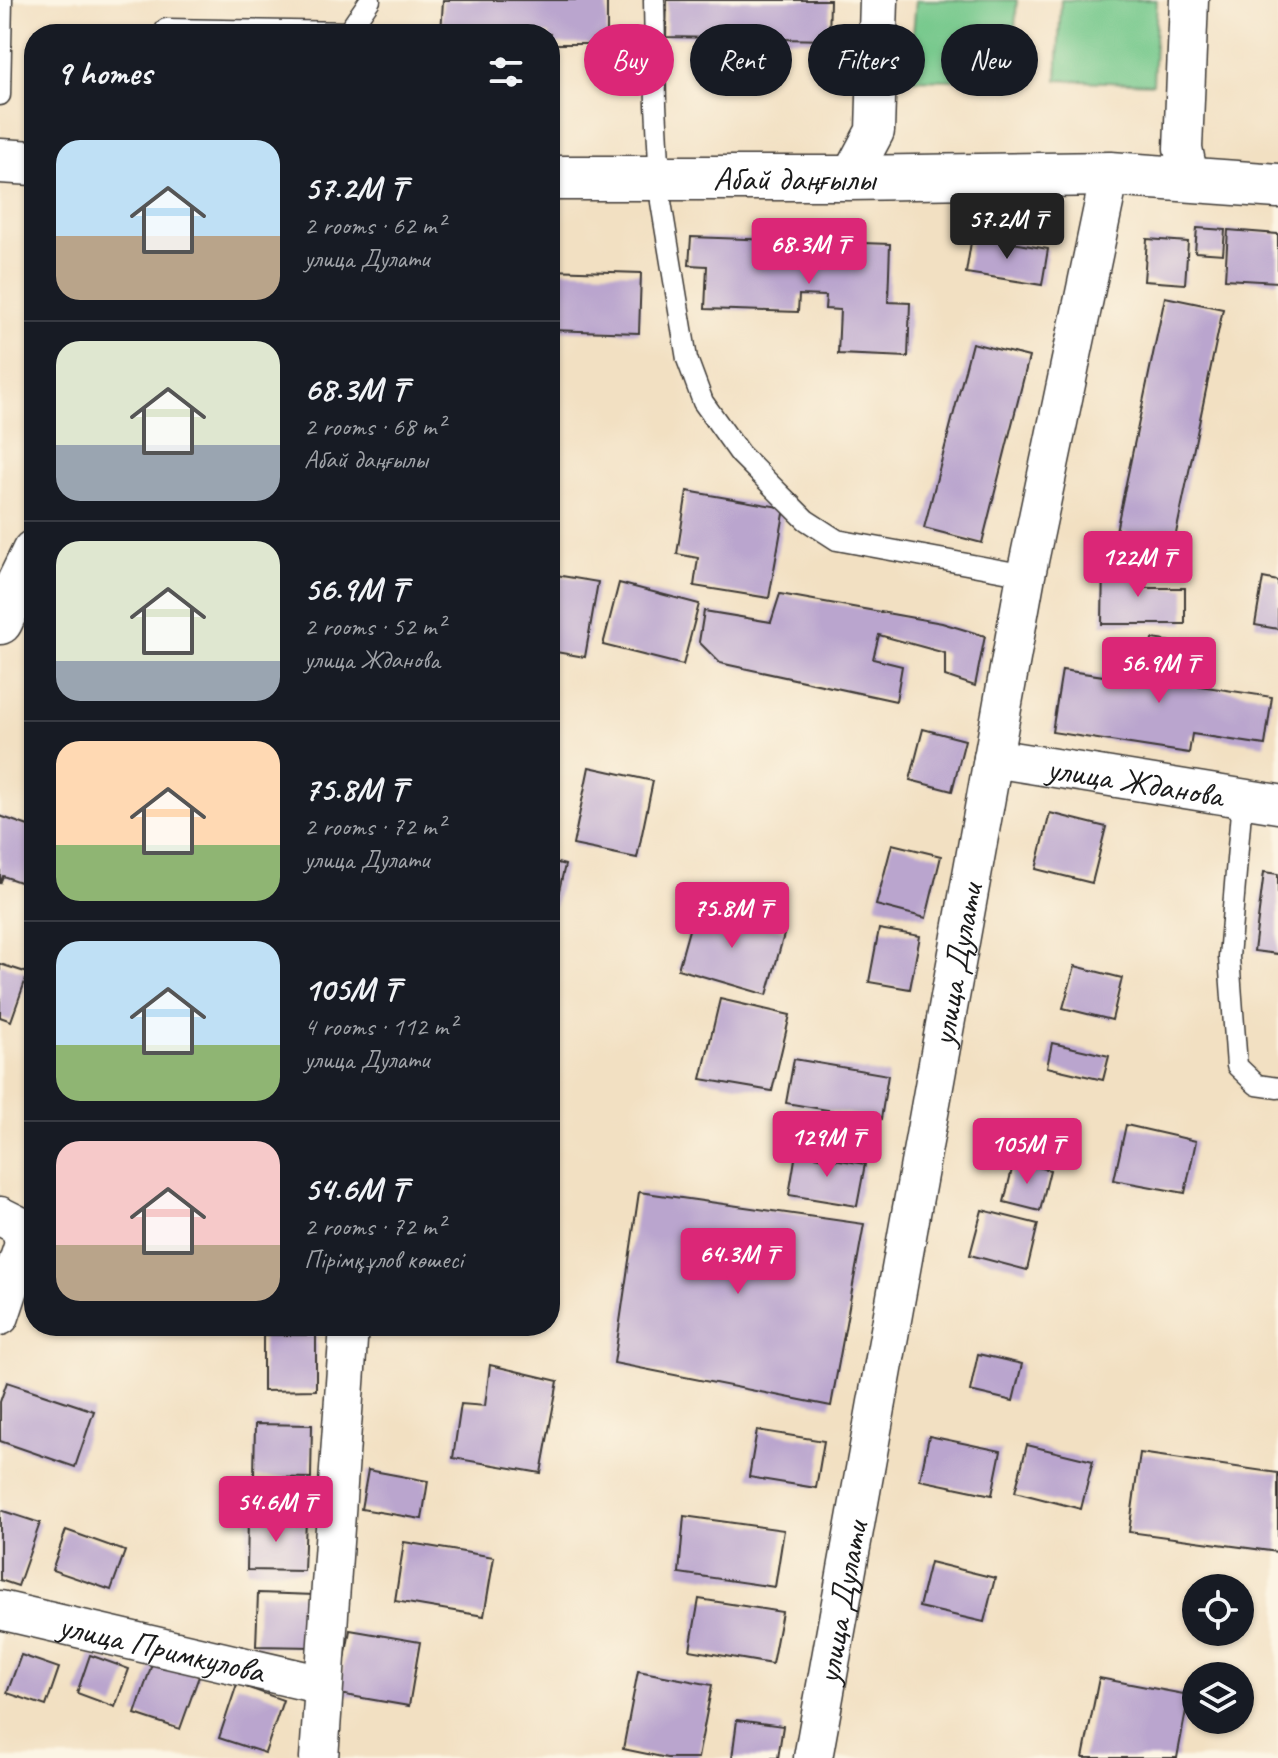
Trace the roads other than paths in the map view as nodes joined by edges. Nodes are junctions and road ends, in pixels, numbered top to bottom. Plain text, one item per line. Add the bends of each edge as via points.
1 (2, 0) edge
2 (370, 0) edge
3 (654, 0) edge
4 (879, 0) edge
5 (1189, 0) edge
6 (354, 24) edge
7 (0, 95) edge
8 (0, 161) edge
9 (24, 162) edge
10 (1110, 174) junction
11 (560, 178) edge
12 (850, 178) junction
13 (1189, 178) junction
14 (659, 179) junction
15 (1278, 186) edge
16 (24, 573) edge
17 (1026, 575) junction
18 (0, 622) edge
19 (993, 758) junction
20 (1260, 801) edge
21 (1278, 1088) edge
22 (0, 1216) edge
23 (0, 1316) edge
24 (348, 1336) edge
25 (0, 1610) edge
26 (323, 1685) junction
27 (319, 1758) edge
28 (813, 1758) edge

1 - 7 lane
2 - 6 lane
3 - 14 lane
4 - 12 street via 875,131
5 - 13 street via 1183,148
8 - 9 main road
10 - 12 main road, Абай даңғылы
10 - 13 main road, Абай даңғылы
10 - 17 street, улица Дулати
11 - 14 main road, Абай даңғылы
12 - 14 main road, Абай даңғылы
13 - 15 main road, Абай даңғылы
14 - 17 lane via 687,359 703,402 740,454 806,520 837,540
16 - 18 main road
17 - 19 street, улица Дулати
19 - 20 street, улица Жданова
19 - 28 street, улица Дулати
20 - 21 lane via 1229,957 1237,1066 1257,1085
22 - 23 street via 20,1226 24,1244
24 - 26 street
25 - 26 street, улица Примкулова
26 - 27 street

